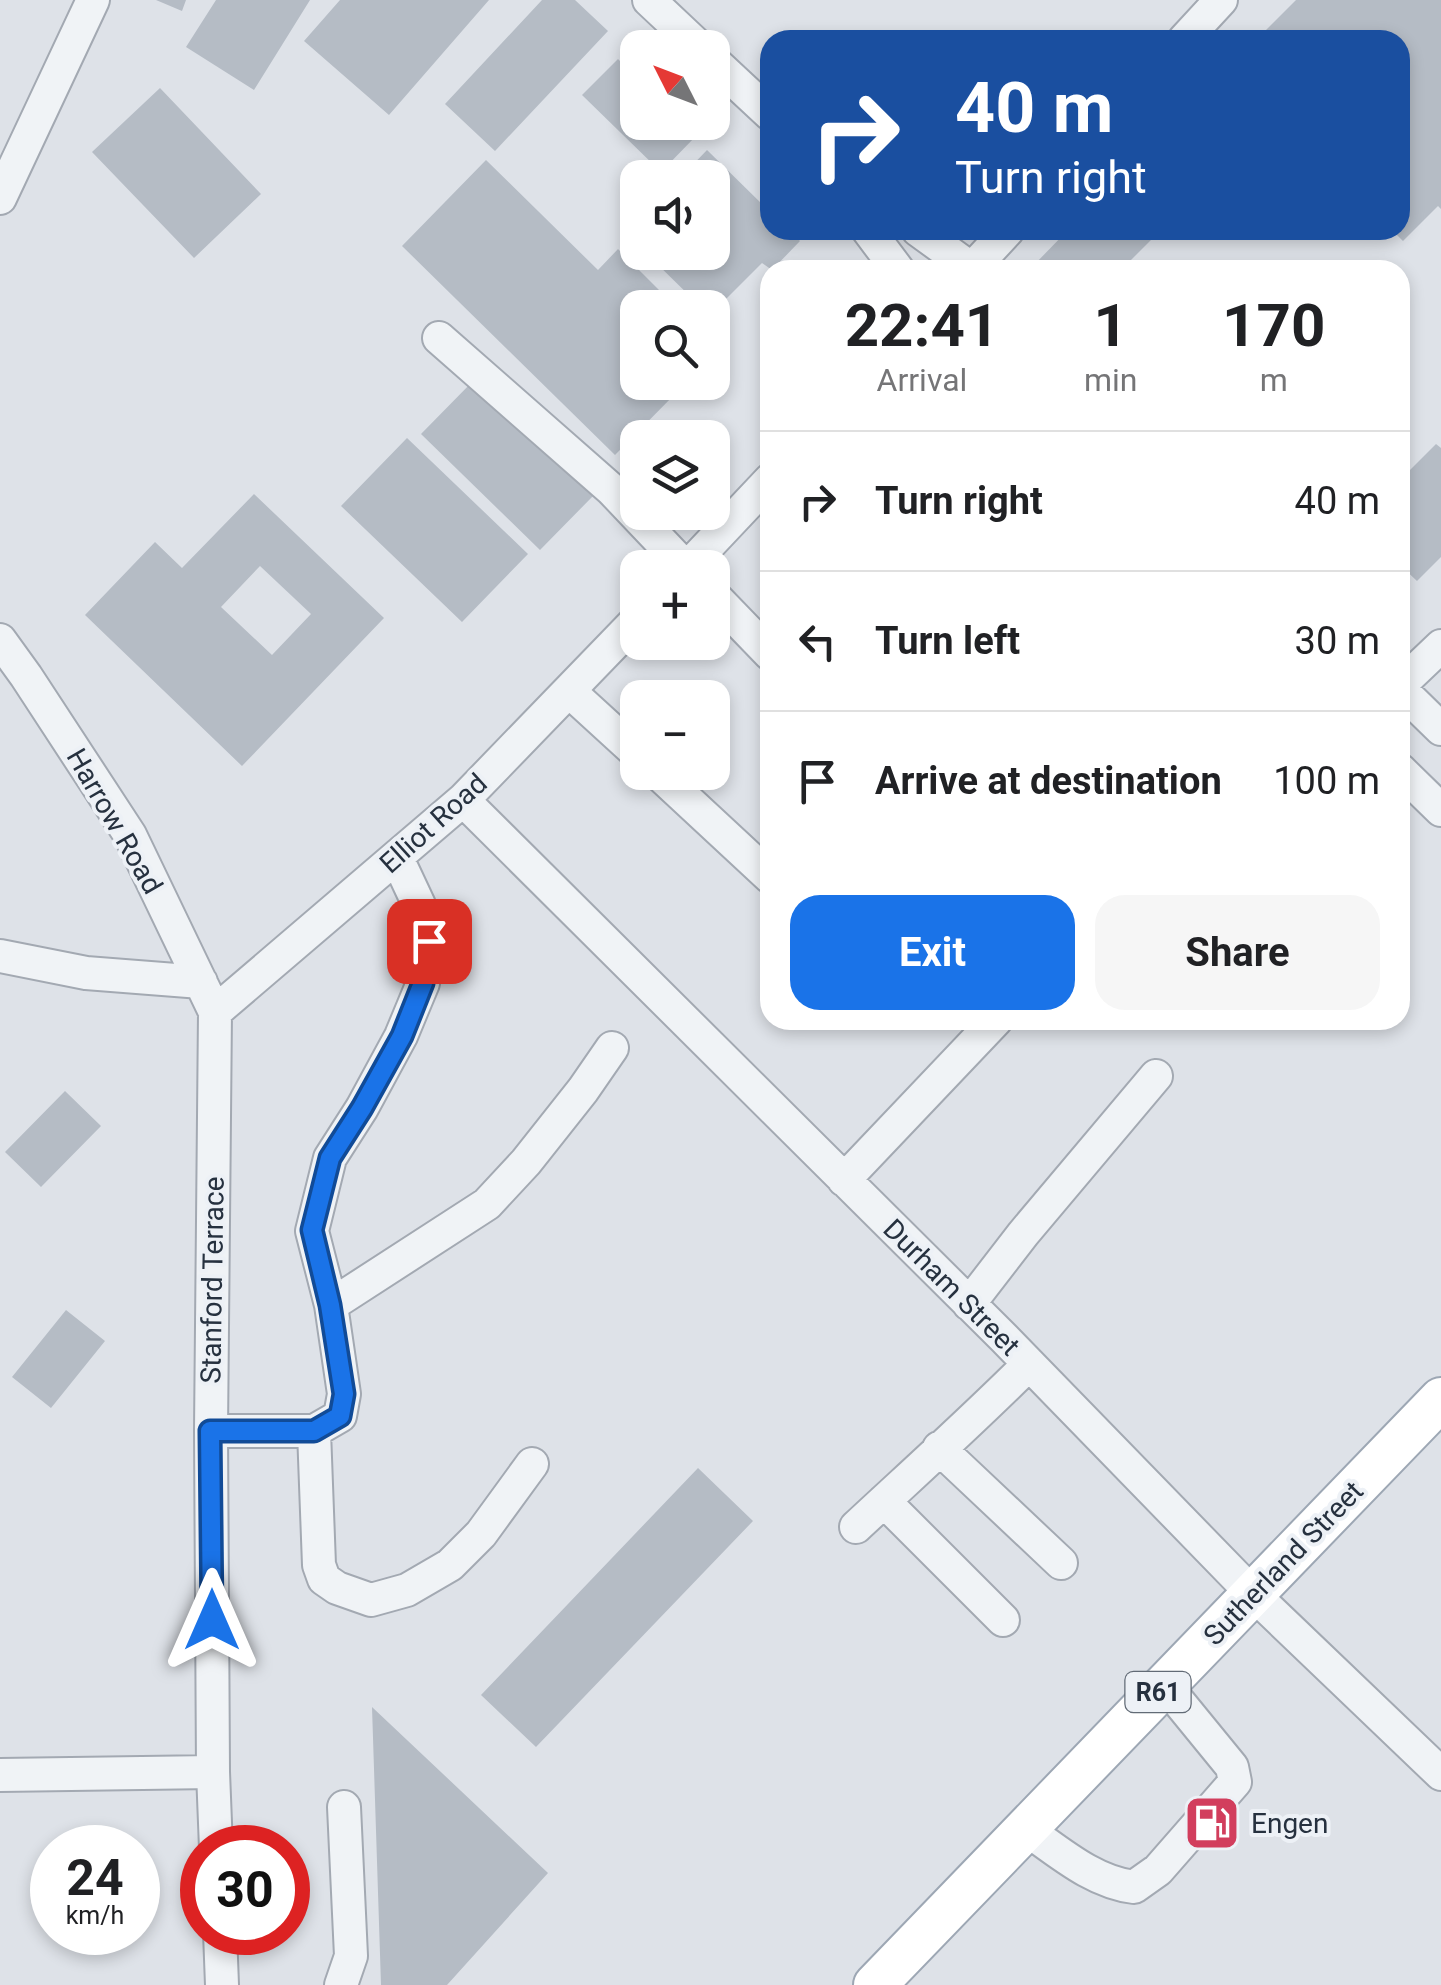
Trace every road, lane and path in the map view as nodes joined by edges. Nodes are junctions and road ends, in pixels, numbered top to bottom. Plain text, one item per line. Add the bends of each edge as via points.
1 (93, 0) edge
2 (649, 0) edge
3 (1221, 0) edge
4 (681, 30) edge
5 (1193, 30) edge
6 (730, 77) edge
7 (760, 105) edge
8 (0, 198) edge
9 (932, 240) edge
10 (999, 240) edge
11 (958, 260) edge
12 (981, 260) edge
13 (440, 338) dead end
14 (760, 491) edge
15 (670, 550) edge
16 (704, 550) edge
17 (730, 613) edge
18 (620, 639) edge
19 (0, 640) edge
20 (760, 644) edge
21 (1441, 646) edge
22 (1410, 677) edge
23 (569, 691) junction
24 (1410, 697) edge
25 (1441, 729) edge
26 (620, 738) edge
27 (1410, 780) edge
28 (676, 790) edge
29 (463, 800) junction
30 (1441, 810) edge
31 (397, 858) junction
32 (760, 868) edge
33 (0, 956) edge
34 (201, 982) junction
35 (215, 1012) junction
36 (986, 1030) edge
37 (612, 1048) dead end
38 (1156, 1076) dead end
39 (844, 1180) junction
40 (969, 1304) junction
41 (330, 1305) junction
42 (1029, 1364) junction
43 (1441, 1399) edge
44 (210, 1431) junction
45 (314, 1431) junction
46 (939, 1448) junction
47 (532, 1464) dead end
48 (884, 1501) junction
49 (856, 1527) dead end
50 (1061, 1563) dead end
51 (1253, 1594) junction
52 (1002, 1620) dead end
53 (1165, 1685) junction
54 (213, 1772) junction
55 (1441, 1774) edge
56 (0, 1775) edge
57 (344, 1806) dead end
58 (215, 1825) edge
59 (1026, 1830) junction
60 (221, 1955) edge
61 (222, 1985) edge
62 (341, 1985) edge
63 (875, 1985) edge

1 - 8 street
2 - 4 street
3 - 5 street
6 - 7 street
9 - 11 street
10 - 12 street
13 - 15 street
14 - 16 street
17 - 20 street
18 - 23 street, Elliot Road
19 - 34 street, Harrow Road via 130,836
21 - 22 street
23 - 26 street
23 - 29 street, Elliot Road
24 - 25 street
27 - 30 street
28 - 32 street
29 - 31 street, Elliot Road
29 - 39 street, Durham Street
31 - 35 street, Elliot Road
31 - 41 street via 429,941 423,983 402,1036 330,1158 319,1196 312,1230
33 - 34 street via 86,973
34 - 35 street, Harrow Road
35 - 44 street, Stanford Terrace
36 - 39 street
37 - 41 street via 487,1204
38 - 40 street
39 - 40 street, Durham Street
40 - 42 street, Durham Street
41 - 45 street via 344,1394 340,1416
42 - 46 street
42 - 51 street, Durham Street
43 - 51 main road, Sutherland Street / R61
44 - 45 street
44 - 54 street, Stanford Terrace
45 - 47 street via 319,1565 337,1588 370,1600 408,1590 450,1565
46 - 48 street
46 - 50 street
48 - 49 street
48 - 52 street
51 - 53 main road, Sutherland Street / R61
51 - 55 street, Durham Street
53 - 59 main road, Sutherland Street / R61
53 - 59 street via 1232,1767 1235,1782 1158,1870 1134,1887 1116,1884
54 - 56 street
54 - 58 street, Stanford Terrace
57 - 62 street via 351,1956
59 - 63 main road, Sutherland Street / R61
60 - 61 street

